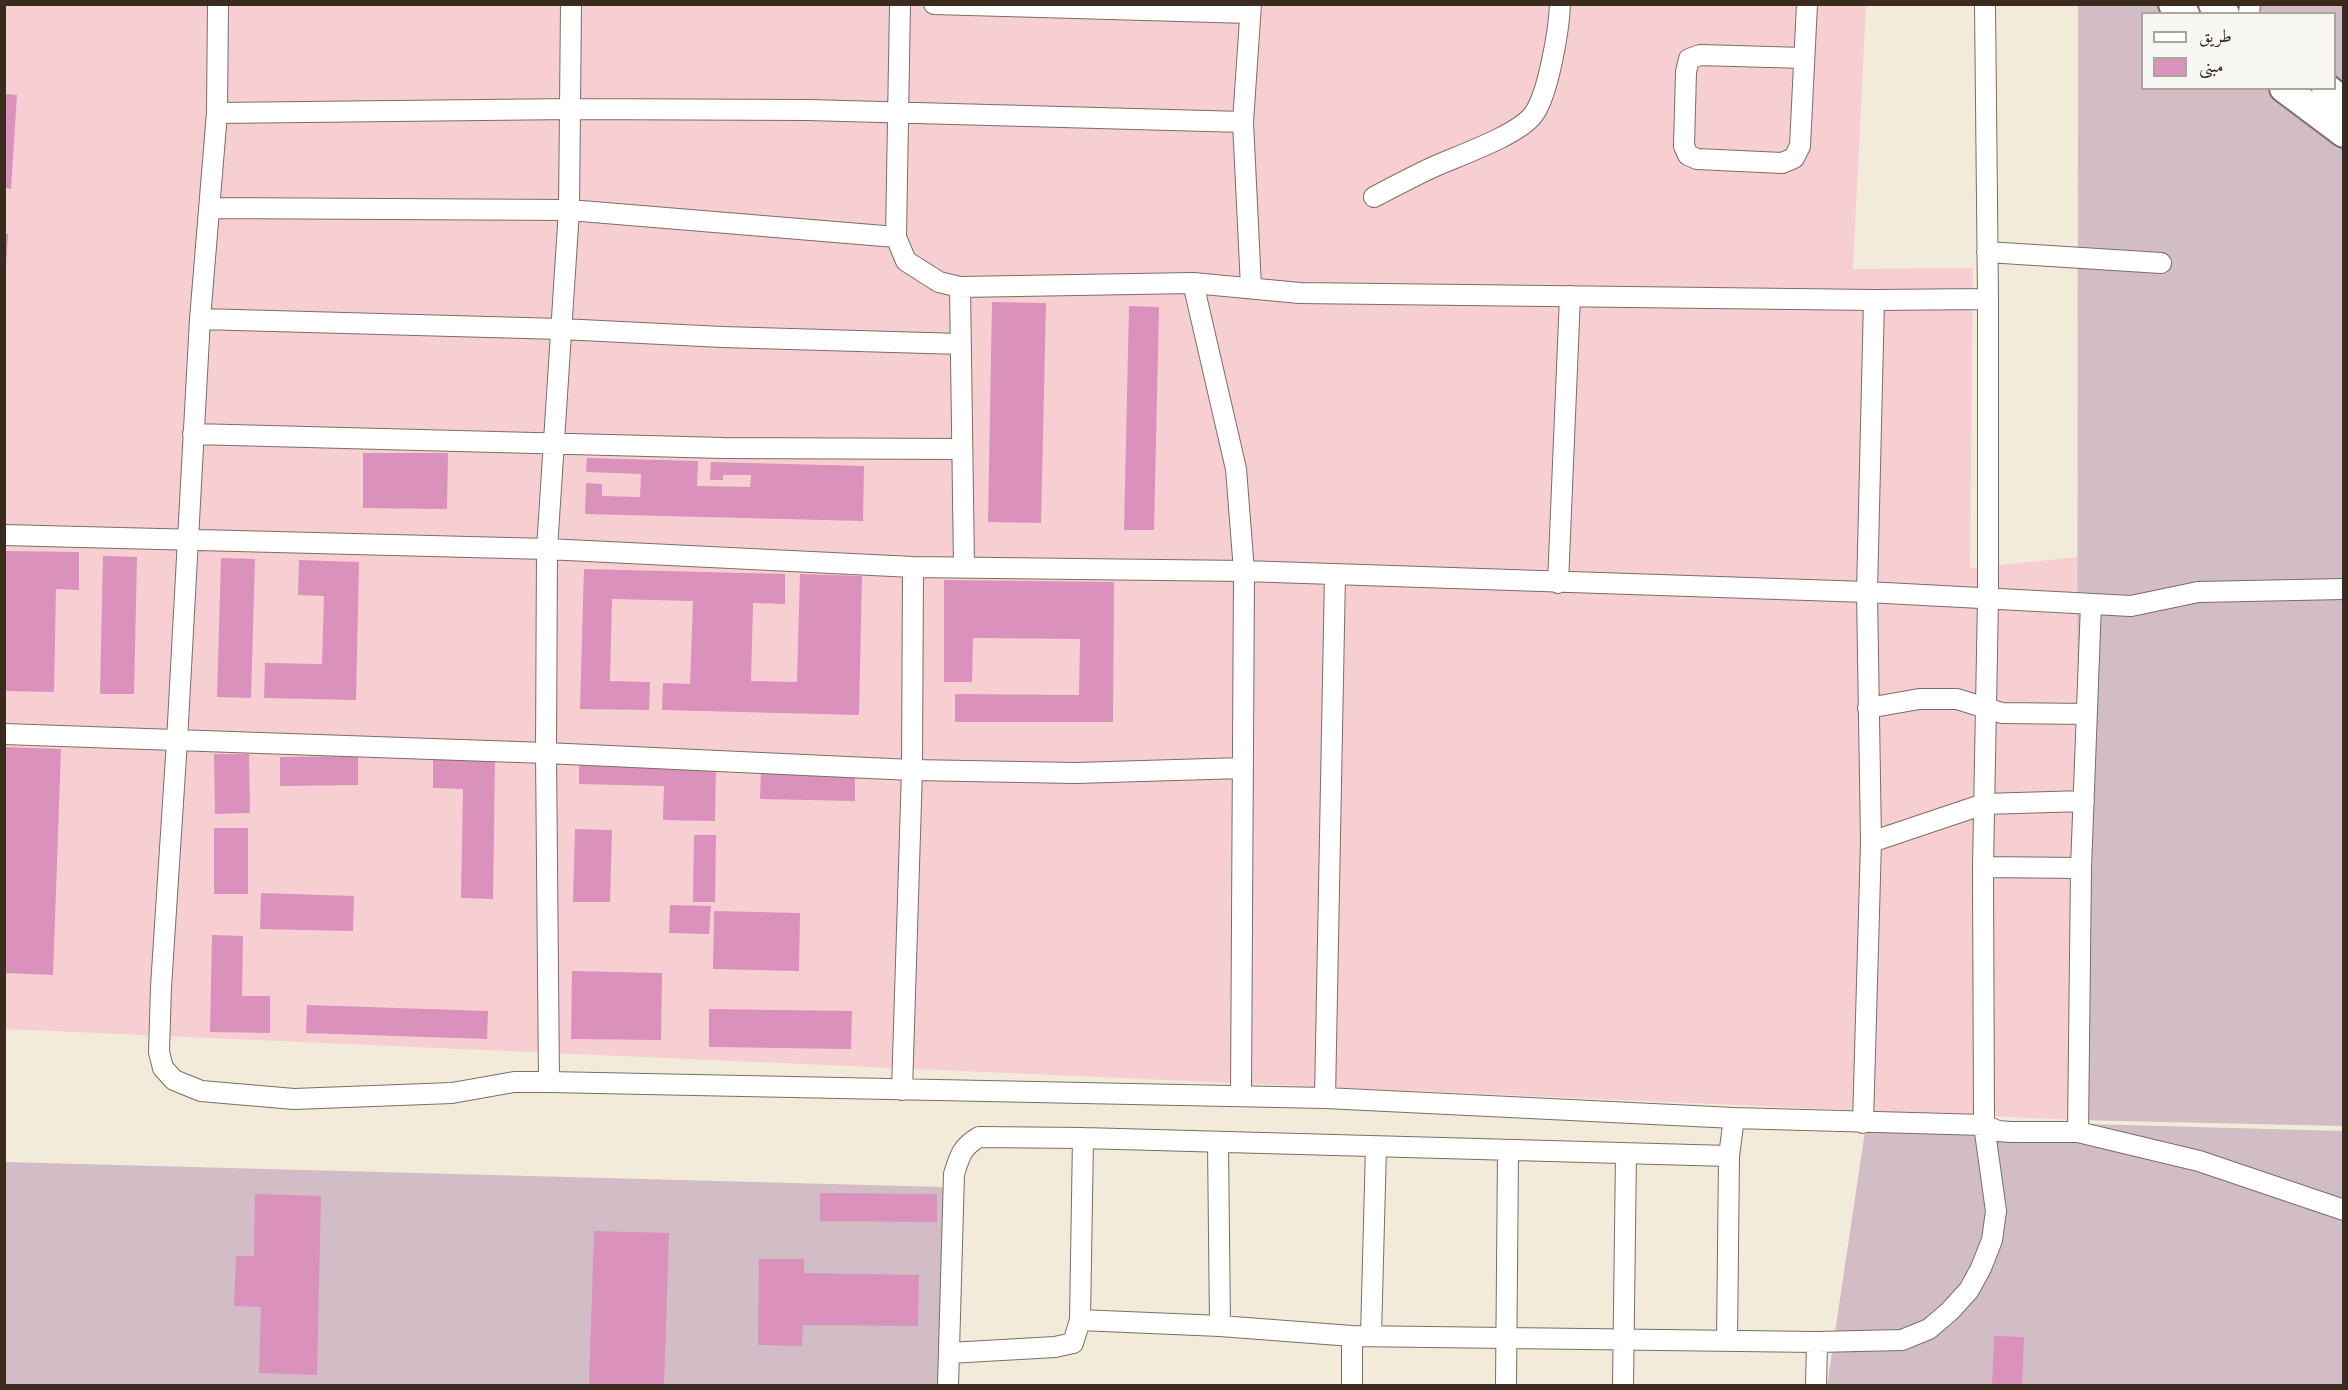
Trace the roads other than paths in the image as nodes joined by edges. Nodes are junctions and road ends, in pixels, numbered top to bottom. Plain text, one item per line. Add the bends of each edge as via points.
1 (218, 4) edge
2 (571, 4) edge
3 (900, 4) edge
4 (934, 4) edge
5 (1560, 4) edge
6 (1807, 4) edge
7 (1985, 4) edge
8 (1251, 9) edge
9 (1804, 58) junction
10 (2287, 90) edge
11 (2328, 90) edge
12 (2343, 102) edge
13 (571, 109) junction
14 (217, 113) junction
15 (898, 113) junction
16 (1243, 122) junction
17 (2343, 134) edge
18 (1374, 197) dead end
19 (209, 208) junction
20 (569, 210) junction
21 (896, 237) junction
22 (1987, 252) junction
23 (2161, 263) dead end
24 (1193, 284) junction
25 (960, 287) junction
26 (1251, 287) junction
27 (1570, 296) junction
28 (1988, 299) junction
29 (1874, 300) junction
30 (200, 319) junction
31 (561, 329) junction
32 (961, 344) junction
33 (193, 434) junction
34 (554, 443) junction
35 (962, 449) junction
36 (4, 535) edge
37 (187, 539) junction
38 (547, 549) junction
39 (964, 566) junction
40 (914, 567) junction
41 (1244, 571) junction
42 (1335, 574) junction
43 (1558, 583) junction
44 (2343, 588) edge
45 (1867, 592) junction
46 (1988, 599) junction
47 (2091, 604) junction
48 (1868, 708) junction
49 (1986, 709) junction
50 (2087, 714) junction
51 (4, 734) edge
52 (177, 741) junction
53 (546, 753) junction
54 (1242, 768) junction
55 (912, 770) junction
56 (2084, 801) junction
57 (1984, 804) junction
58 (1871, 842) junction
59 (1983, 867) junction
60 (2081, 868) junction
61 (549, 1082) junction
62 (902, 1090) junction
63 (1241, 1096) junction
64 (1325, 1098) junction
65 (1734, 1118) junction
66 (1863, 1123) junction
67 (1984, 1125) junction
68 (2078, 1132) junction
69 (1083, 1138) junction
70 (1218, 1143) junction
71 (1376, 1147) junction
72 (1508, 1151) junction
73 (1626, 1154) junction
74 (1729, 1156) junction
75 (2343, 1210) edge
76 (1080, 1320) junction
77 (1220, 1326) junction
78 (1362, 1336) junction
79 (1507, 1338) junction
80 (1623, 1340) junction
81 (1727, 1341) junction
82 (1817, 1342) junction
83 (949, 1353) junction
84 (948, 1386) edge
85 (1352, 1386) edge
86 (1506, 1386) edge
87 (1623, 1386) edge
88 (1816, 1386) edge

1 - 14 street
2 - 13 street
3 - 15 street
4 - 8 street
5 - 18 street via 1559,27 1534,114 1521,127
6 - 9 street
7 - 22 street
8 - 16 street
9 - 9 street via 1700,54 1689,59 1684,146 1688,155 1697,159 1782,163 1794,158 1800,146
10 - 17 highway
11 - 12 highway
13 - 14 street
13 - 15 street
13 - 20 street
14 - 19 street
15 - 16 street
15 - 21 street
16 - 26 street
19 - 20 street
19 - 30 street
20 - 21 street
20 - 31 street
21 - 25 street via 906,261 939,282
22 - 23 street
22 - 28 street
24 - 25 street
24 - 26 street
24 - 41 street via 1236,469
25 - 32 street
26 - 27 street via 1300,292
27 - 29 street
27 - 43 street
28 - 29 street
28 - 46 street
29 - 45 street
30 - 31 street
30 - 33 street
31 - 32 street
31 - 34 street
32 - 35 street
33 - 34 street
33 - 37 street
34 - 35 street
34 - 38 street
35 - 39 street
36 - 37 street
37 - 38 street
37 - 52 street
38 - 40 street
38 - 53 street
39 - 40 street
39 - 41 street
40 - 55 street
41 - 42 street
41 - 54 street
42 - 43 street
42 - 64 street
43 - 45 street
44 - 47 street via 2198,592 2131,606
45 - 46 street
45 - 48 street
46 - 47 street
46 - 49 street
47 - 50 street
48 - 49 street via 1957,699
48 - 58 street
49 - 50 street via 2002,713
49 - 57 street
50 - 56 street
51 - 52 street
52 - 53 street
52 - 61 street via 159,1052 163,1068 174,1080 201,1091 294,1099 452,1093 514,1082
53 - 55 street
53 - 61 street
54 - 55 street via 1076,773
54 - 63 street
55 - 62 street
56 - 57 street
56 - 60 street
57 - 58 street
57 - 59 street
58 - 66 street
59 - 60 street
59 - 67 street
60 - 68 street
61 - 62 street
62 - 63 street
63 - 64 street
64 - 65 street
65 - 66 street
65 - 74 street
66 - 67 street
67 - 68 street via 1998,1131
67 - 82 street via 1996,1211 1992,1240 1970,1290 1929,1329 1902,1340
68 - 75 street via 2199,1161
69 - 70 street
69 - 76 street
69 - 83 street via 980,1137 967,1144 954,1174
70 - 71 street
70 - 77 street
71 - 72 street
71 - 78 street
72 - 73 street
72 - 79 street
73 - 74 street
73 - 80 street
74 - 81 street
76 - 77 street
76 - 83 street via 1073,1343
77 - 78 street
78 - 79 street
78 - 85 street
79 - 80 street
79 - 86 street
80 - 81 street
80 - 87 street
81 - 82 street
82 - 88 street
83 - 84 street

